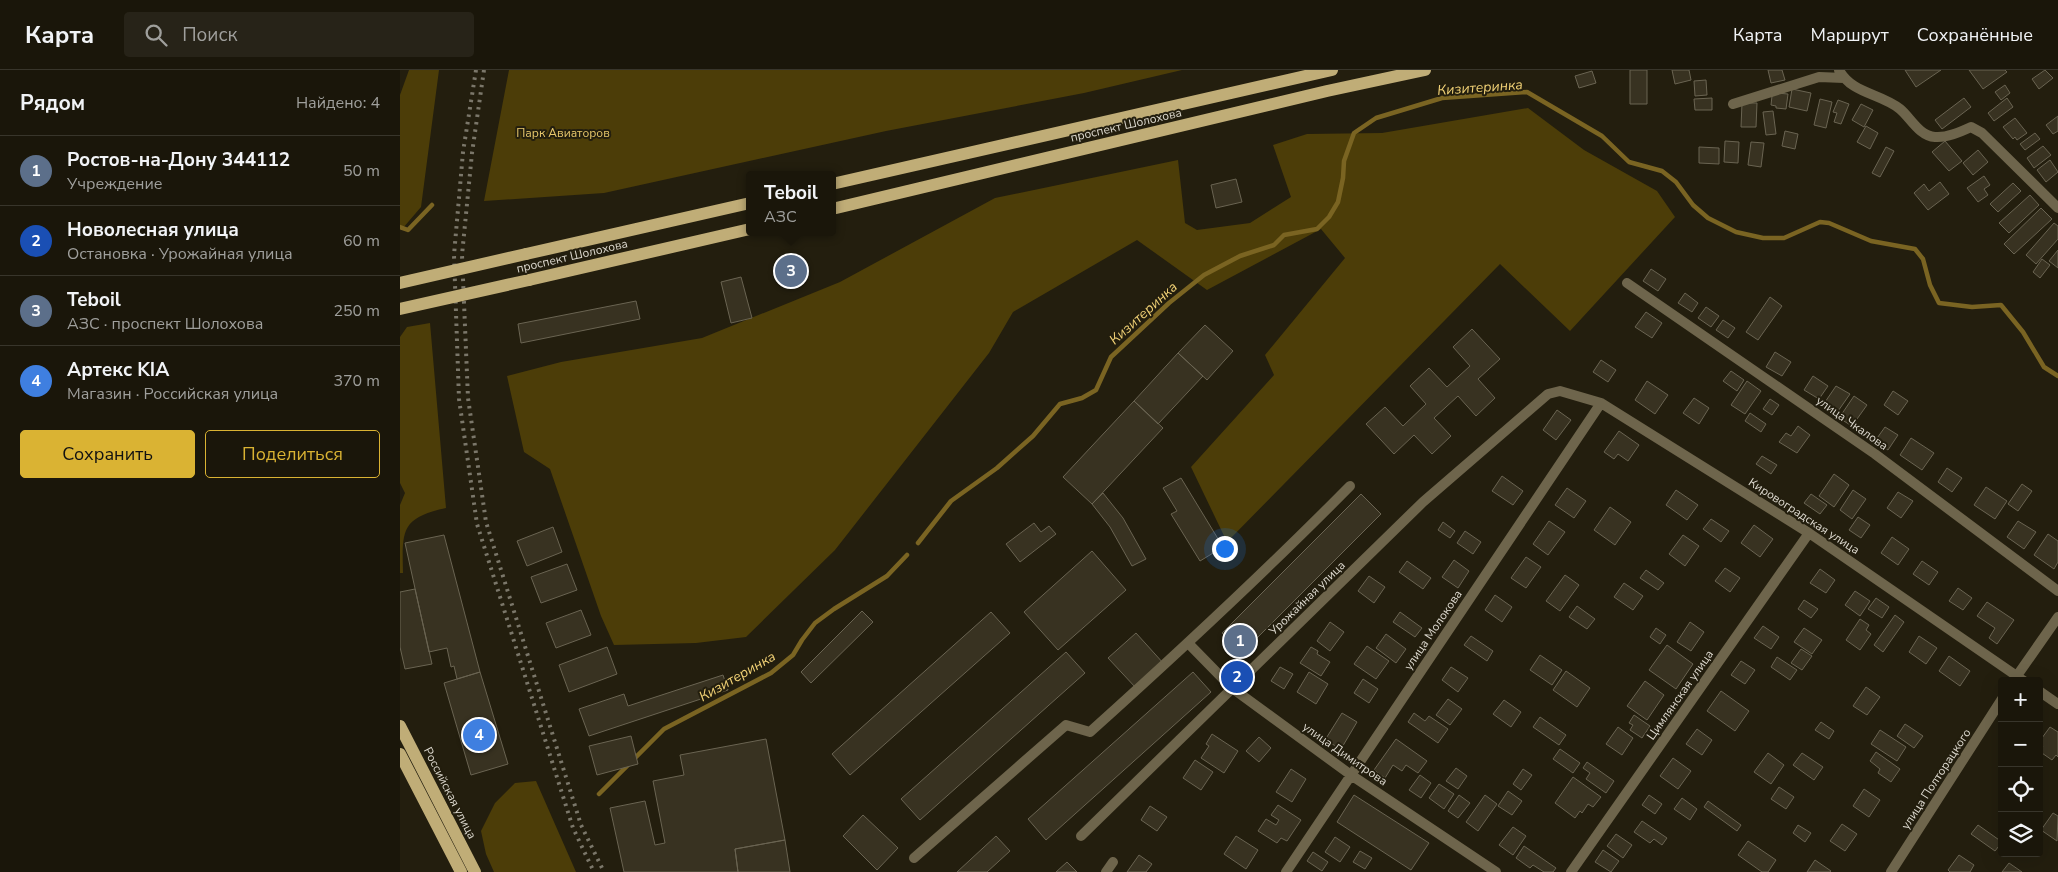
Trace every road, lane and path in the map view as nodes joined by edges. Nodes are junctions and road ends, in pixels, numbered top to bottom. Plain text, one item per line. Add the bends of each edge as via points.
1 (1332, 70) edge
2 (1425, 70) edge
3 (1842, 74) edge
4 (1732, 104) dead end
5 (836, 183) edge
6 (746, 204) edge
7 (836, 208) edge
8 (2058, 208) edge
9 (746, 229) edge
10 (400, 283) edge
11 (1627, 283) dead end
12 (400, 309) edge
13 (1560, 391) joint
14 (1601, 403) junction
15 (1350, 486) dead end
16 (1809, 533) junction
17 (2058, 591) edge
18 (2058, 617) edge
19 (1188, 643) junction
20 (2015, 677) edge
21 (2019, 677) edge
22 (1232, 688) junction
23 (2043, 694) edge
24 (2058, 704) edge
25 (1998, 705) edge
26 (400, 726) edge
27 (400, 754) edge
28 (1351, 775) junction
29 (1082, 836) dead end
30 (914, 858) dead end
31 (1114, 862) dead end
32 (461, 872) edge
33 (475, 872) edge
34 (1106, 872) edge
35 (1286, 872) edge
36 (1496, 872) edge
37 (1571, 872) edge
38 (1891, 872) edge

1 - 5 main road, проспект Шолохова
2 - 7 main road, проспект Шолохова via 1327,90
3 - 4 street via 1820,77
3 - 8 street via 1853,86 1899,108 1925,134 1934,138 1971,127 1982,133
6 - 10 main road, проспект Шолохова, bridge
9 - 12 main road, проспект Шолохова, bridge
11 - 17 street, улица Чкалова via 1875,454
13 - 14 street, Кировоградская улица
13 - 22 street, Урожайная улица via 1548,394 1423,502
14 - 16 street, Кировоградская улица
14 - 28 street, улица Молокова
15 - 19 street
16 - 20 street, Кировоградская улица
16 - 37 street, Цимлянская улица
18 - 21 street
19 - 22 street, улица Димитрова
19 - 30 street via 1090,732 1066,725
22 - 28 street, улица Димитрова
22 - 29 street, Урожайная улица
23 - 24 street
25 - 38 street, улица Полторацкого
26 - 33 main road, Российская улица
27 - 32 main road
28 - 35 street, улица Молокова
28 - 36 street, улица Димитрова
31 - 34 street

